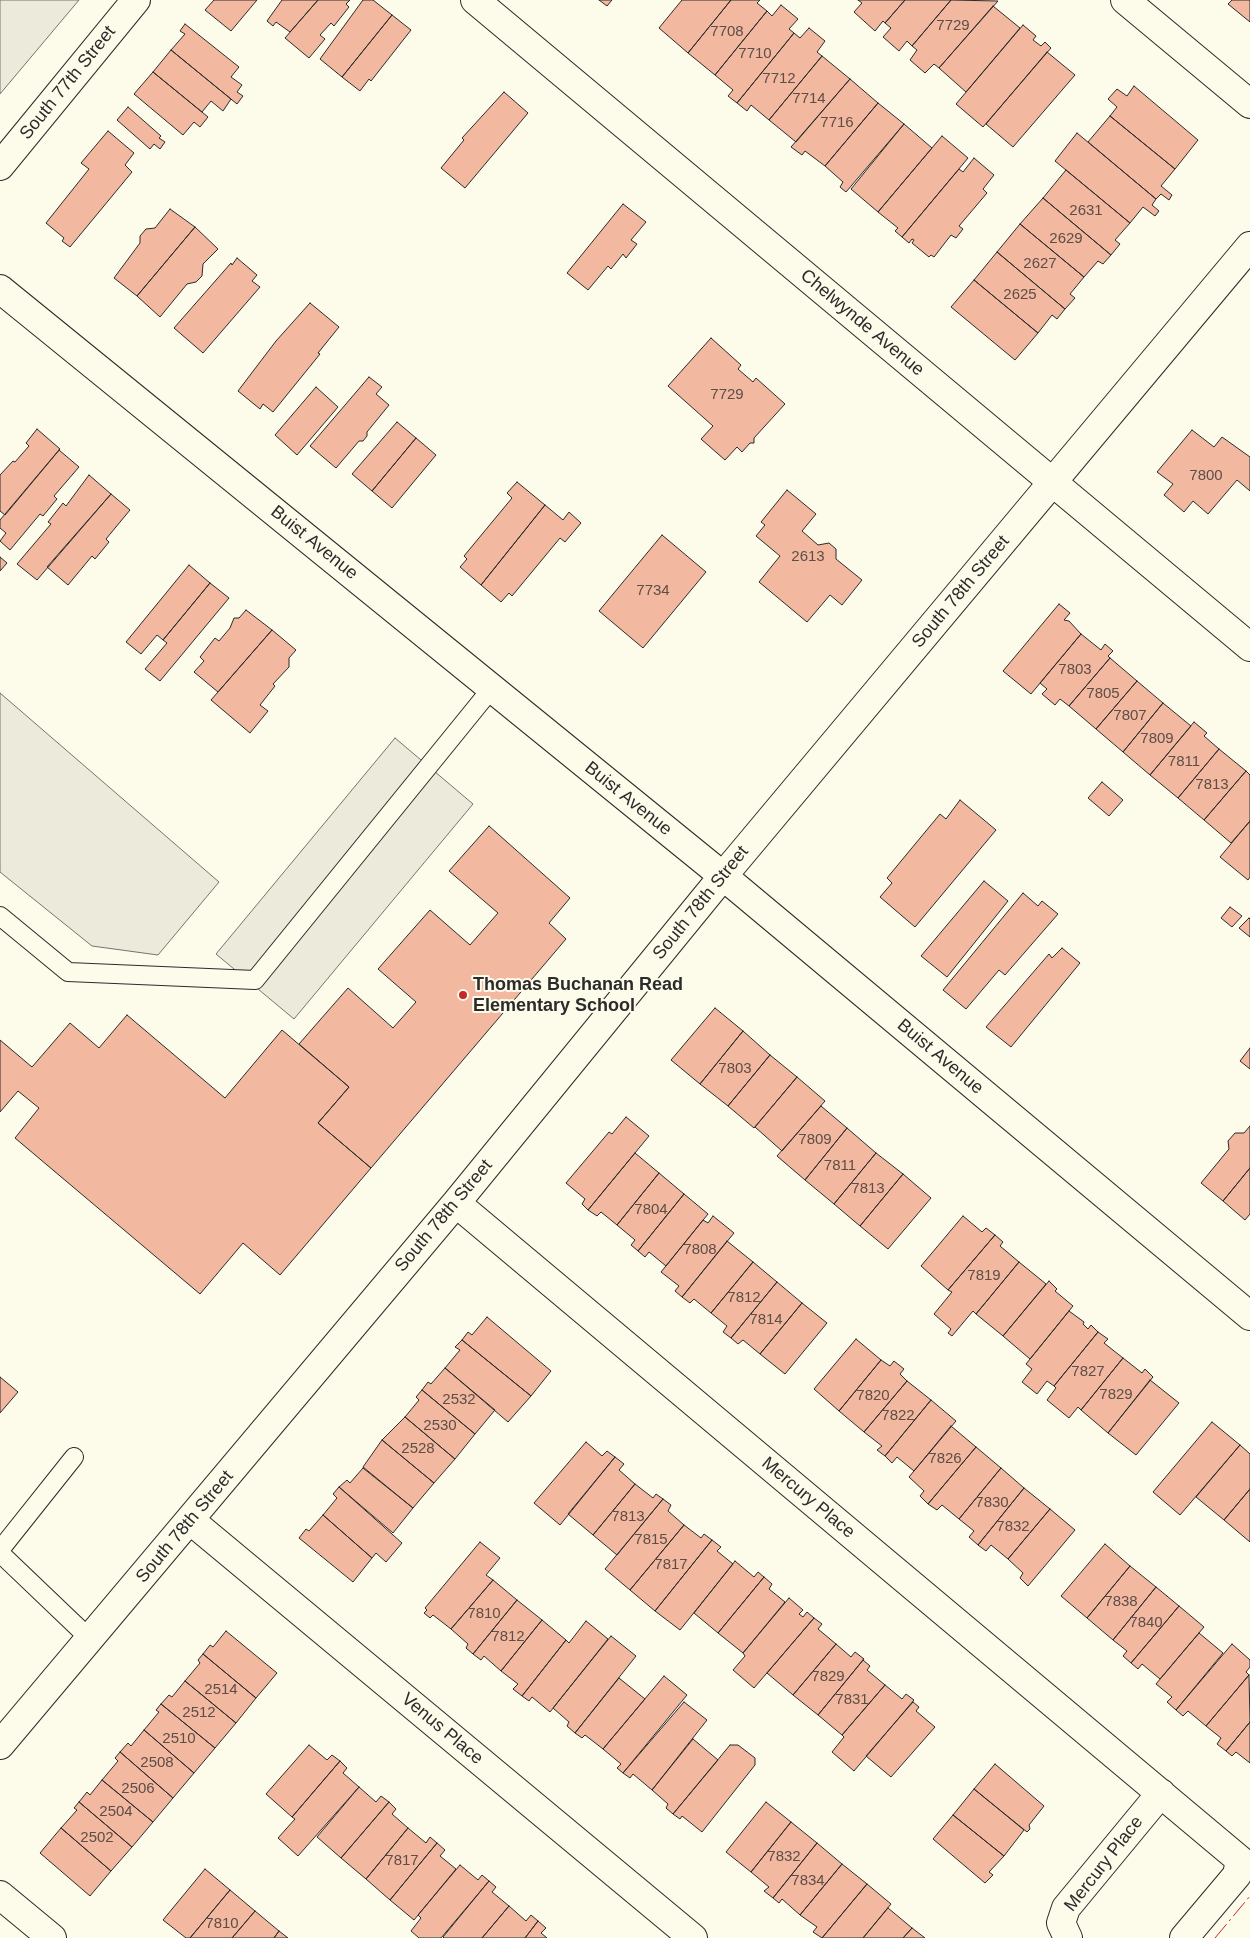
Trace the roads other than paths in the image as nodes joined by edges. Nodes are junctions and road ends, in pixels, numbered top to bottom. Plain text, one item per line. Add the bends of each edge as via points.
1 (136, 0) edge
2 (475, 0) edge
3 (1125, 0) edge
4 (1250, 104) edge
5 (0, 166) edge
6 (1250, 246) edge
7 (0, 289) edge
8 (1053, 482) junction
9 (1250, 647) edge
10 (492, 688) junction
11 (723, 876) junction
12 (0, 916) edge
13 (456, 1203) junction
14 (1250, 1316) edge
15 (74, 1457) dead end
16 (190, 1520) junction
17 (0, 1552) edge
18 (90, 1638) junction
19 (0, 1745) edge
20 (1160, 1794) junction
21 (0, 1895) edge
22 (52, 1938) edge
23 (693, 1938) edge
24 (1068, 1938) edge
25 (1184, 1938) edge

1 - 5 street, South 77th Street
2 - 8 street, Chelwynde Avenue
3 - 4 street
6 - 8 street, South 78th Street
7 - 10 street, Buist Avenue
8 - 9 street, Chelwynde Avenue
8 - 11 street, South 78th Street
10 - 11 street, Buist Avenue
10 - 12 lane via 255,980 68,972
11 - 13 street, South 78th Street
11 - 14 street, Buist Avenue
13 - 16 street, South 78th Street
13 - 20 street, Mercury Place
15 - 17 lane
16 - 18 street, South 78th Street
16 - 23 street, Venus Place
17 - 18 lane
18 - 19 street, South 78th Street
20 - 24 street, Mercury Place via 1066,1908 1061,1923
20 - 25 street, Mercury Place via 1240,1860 1238,1876
21 - 22 street

